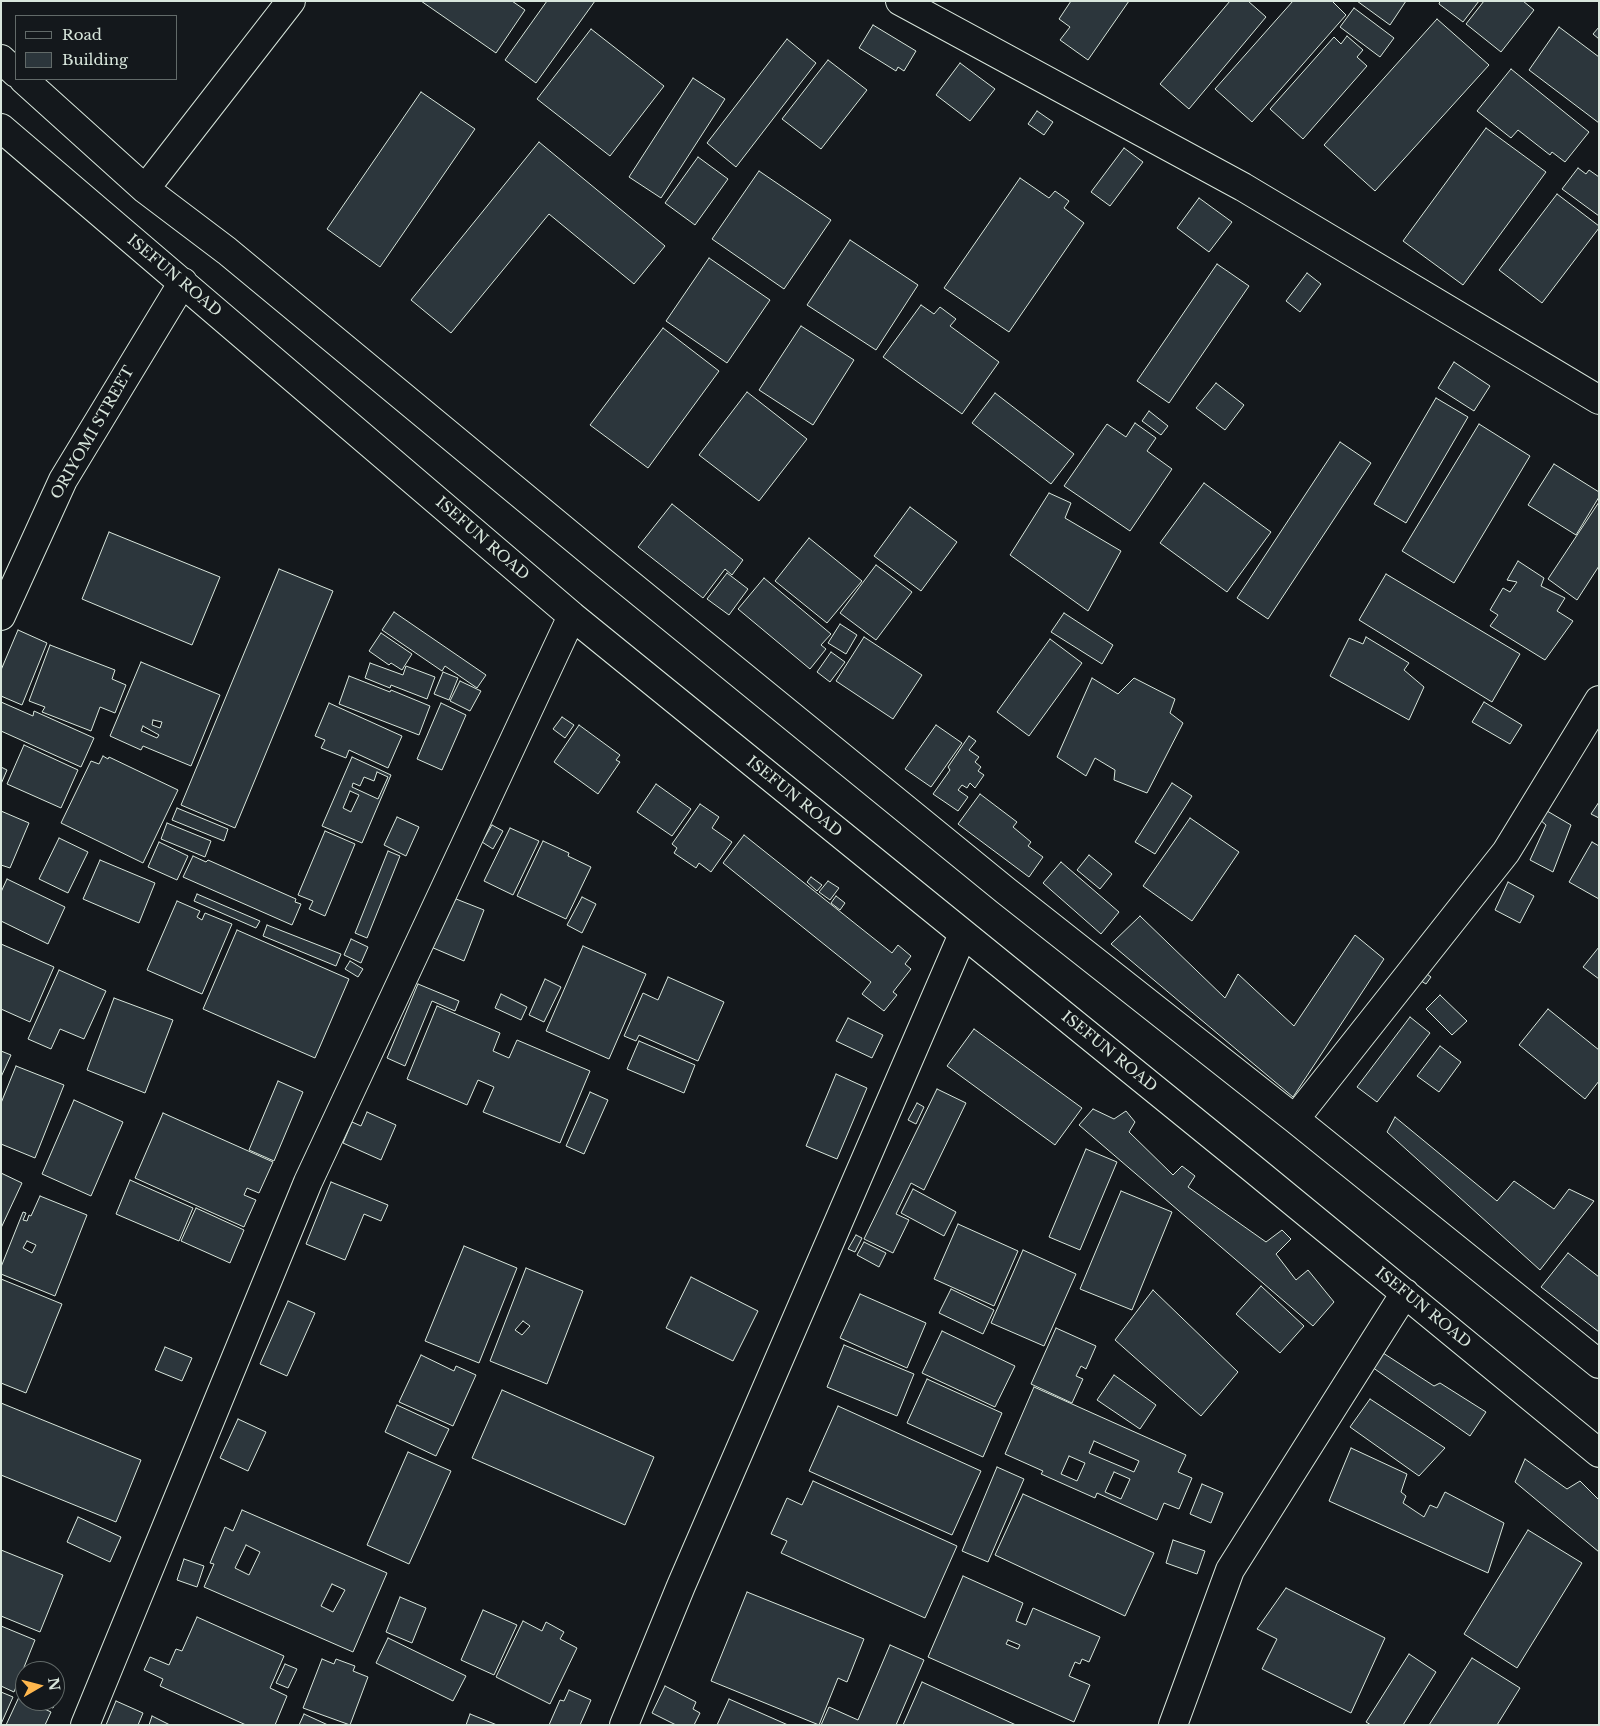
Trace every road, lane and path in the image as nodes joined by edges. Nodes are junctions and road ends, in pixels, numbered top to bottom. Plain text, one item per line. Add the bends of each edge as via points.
1 (291, 1) edge
2 (900, 1) edge
3 (1, 59) edge
4 (15, 71) edge
5 (24, 80) edge
6 (1, 128) edge
7 (145, 189) junction
8 (183, 282) junction
9 (1599, 400) edge
10 (1, 616) edge
11 (572, 616) junction
12 (1599, 700) edge
13 (963, 934) junction
14 (1296, 1119) junction
15 (1405, 1293) junction
16 (1599, 1364) edge
17 (1599, 1452) edge
18 (85, 1725) edge
19 (624, 1725) edge
20 (1173, 1725) edge

1 - 7 street
2 - 9 street via 1243,187
3 - 4 street
5 - 7 street
6 - 8 street, ISEFUN ROAD
7 - 14 street via 227,251 1006,891
8 - 10 street, ORIYOMI STREET via 63,480
8 - 11 street, ISEFUN ROAD
11 - 13 street, ISEFUN ROAD
11 - 18 street via 308,1182
12 - 14 street via 1506,852
13 - 15 street, ISEFUN ROAD
13 - 19 street
14 - 16 street
15 - 17 street, ISEFUN ROAD
15 - 20 street via 1230,1570

